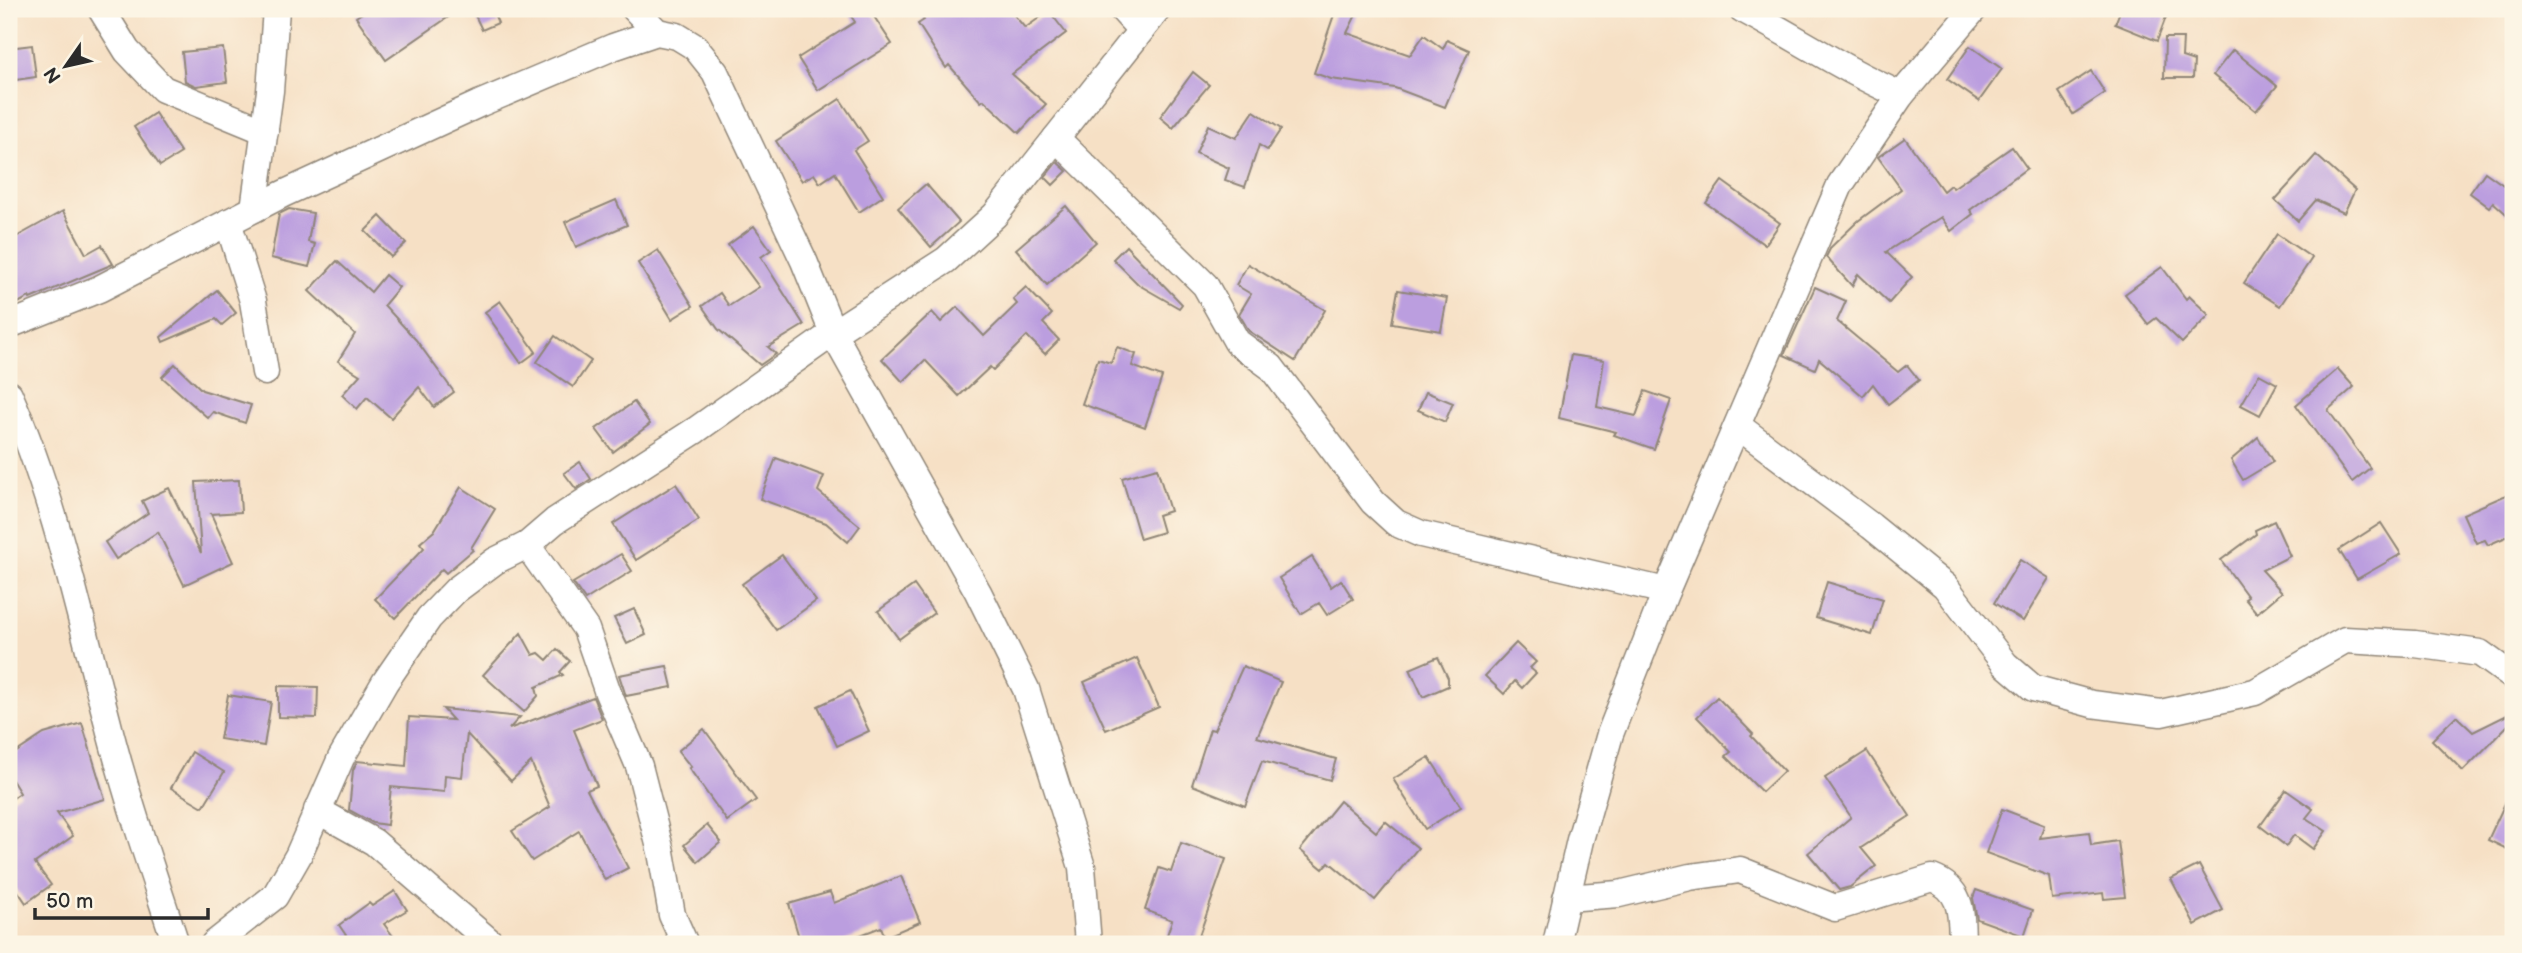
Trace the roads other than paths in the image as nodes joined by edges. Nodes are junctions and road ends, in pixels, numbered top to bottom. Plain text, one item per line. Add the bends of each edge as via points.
1 (101, 9) edge
2 (276, 9) edge
3 (635, 9) edge
4 (1122, 9) edge
5 (1157, 9) edge
6 (1742, 9) edge
7 (1974, 9) edge
8 (1141, 30) junction
9 (657, 32) junction
10 (1901, 95) junction
11 (265, 131) junction
12 (1056, 138) junction
13 (254, 209) junction
14 (228, 222) junction
15 (9, 325) edge
16 (833, 333) junction
17 (265, 372) dead end
18 (9, 394) edge
19 (1738, 426) junction
20 (527, 545) junction
21 (1666, 591) junction
22 (2513, 677) edge
23 (317, 810) junction
24 (1566, 898) junction
25 (489, 942) dead end
26 (176, 944) edge
27 (215, 944) edge
28 (685, 944) edge
29 (1088, 944) edge
30 (1556, 944) edge
31 (1962, 944) edge

1 - 11 street via 127,51 163,89
2 - 11 street
3 - 9 street
4 - 8 street
5 - 8 street
6 - 10 street
7 - 10 street
8 - 12 street
9 - 13 street via 481,103
9 - 16 street via 677,36 695,47 715,72
10 - 19 street via 1839,185
11 - 13 street
12 - 16 street via 995,215 946,260
12 - 21 street via 1205,285 1237,342 1272,368 1373,502 1396,523 1421,534
13 - 14 street
14 - 15 street via 99,289
14 - 17 street via 253,300
16 - 20 street via 696,430 555,521
16 - 29 street via 978,592 1026,690 1082,867
18 - 26 street via 46,491 122,776
19 - 21 street
19 - 22 street via 1945,586 2005,664 2033,688 2092,704 2161,713 2255,692 2345,640 2480,653
20 - 23 street via 495,561 456,590 429,618 385,682
20 - 28 street via 586,629 639,766 672,915
21 - 24 street via 1610,734
23 - 25 street via 374,842
23 - 27 street via 275,896
24 - 30 street
24 - 31 street via 1619,894 1740,870 1835,908 1932,878 1946,883 1955,894

